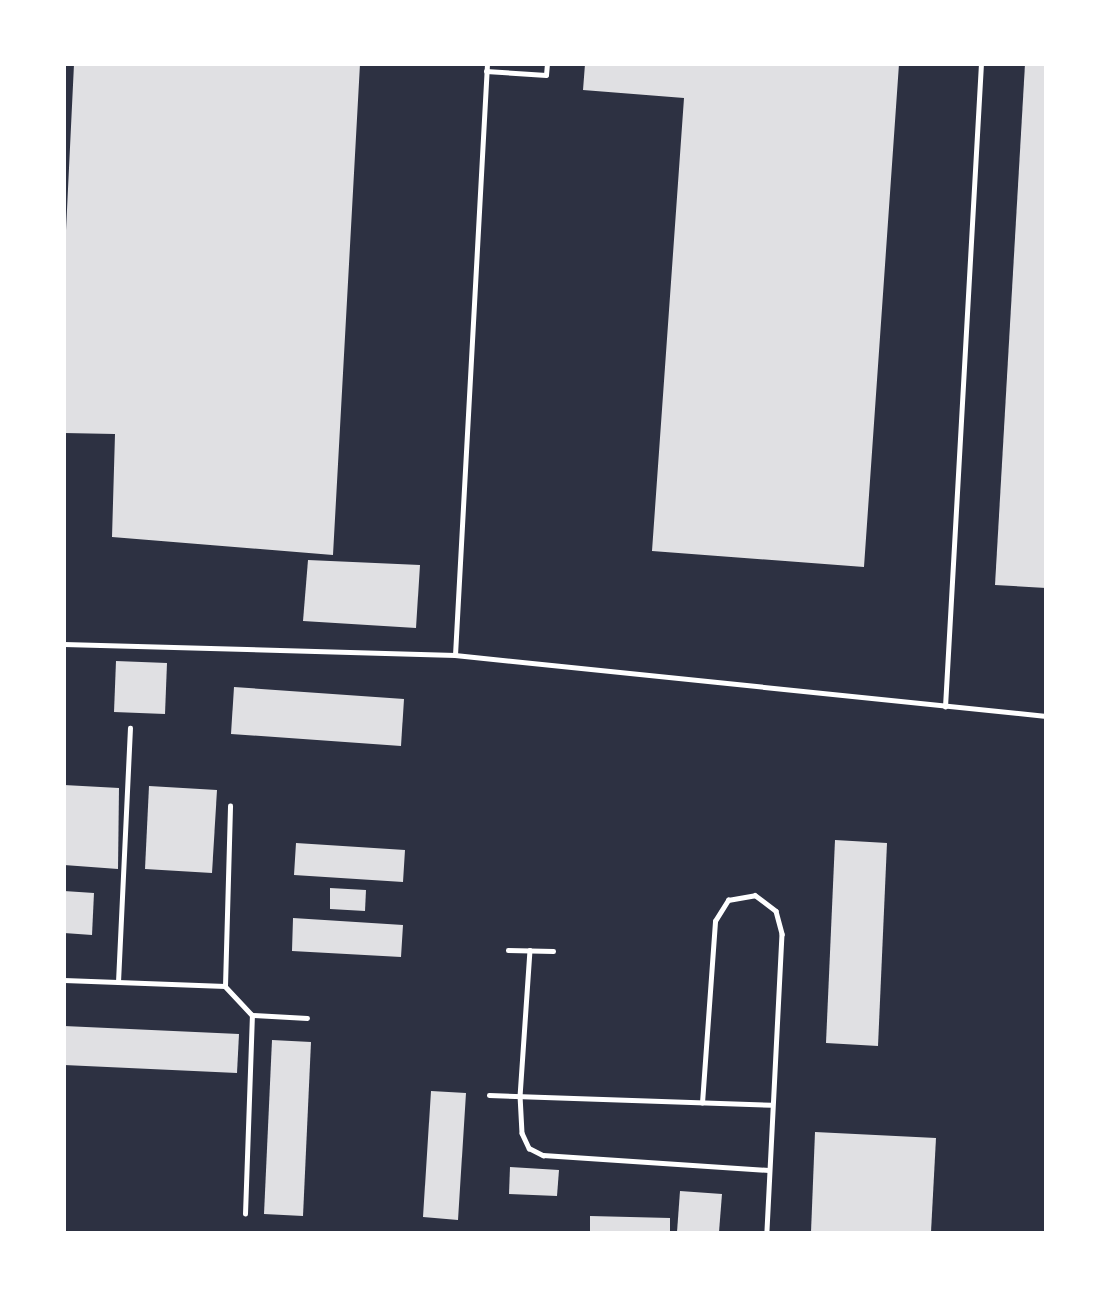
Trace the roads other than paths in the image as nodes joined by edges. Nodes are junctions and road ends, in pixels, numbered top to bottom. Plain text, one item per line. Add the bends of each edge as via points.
1 (487, 64) edge
2 (547, 64) edge
3 (981, 64) edge
4 (486, 71) junction
5 (64, 644) edge
6 (455, 655) junction
7 (945, 707) junction
8 (1046, 716) edge
9 (130, 728) dead end
10 (230, 806) dead end
11 (508, 950) dead end
12 (530, 950) junction
13 (553, 951) dead end
14 (64, 980) edge
15 (118, 982) junction
16 (225, 986) junction
17 (252, 1015) junction
18 (307, 1018) dead end
19 (489, 1095) dead end
20 (520, 1095) junction
21 (702, 1102) junction
22 (771, 1105) junction
23 (769, 1170) junction
24 (245, 1214) dead end
25 (767, 1233) edge

1 - 4 lane
2 - 4 lane via 546,75
3 - 7 lane
4 - 6 lane
5 - 6 lane
6 - 7 lane
7 - 8 lane
9 - 15 lane
10 - 16 lane
11 - 12 lane
12 - 13 lane
12 - 20 lane
14 - 15 lane
15 - 16 lane
16 - 17 lane
17 - 18 lane
17 - 24 lane
19 - 20 lane
20 - 21 lane
20 - 23 lane via 522,1133 536,1153
21 - 22 lane
21 - 22 lane via 715,921 729,900 745,894 770,903 782,934
22 - 23 lane
23 - 25 lane

